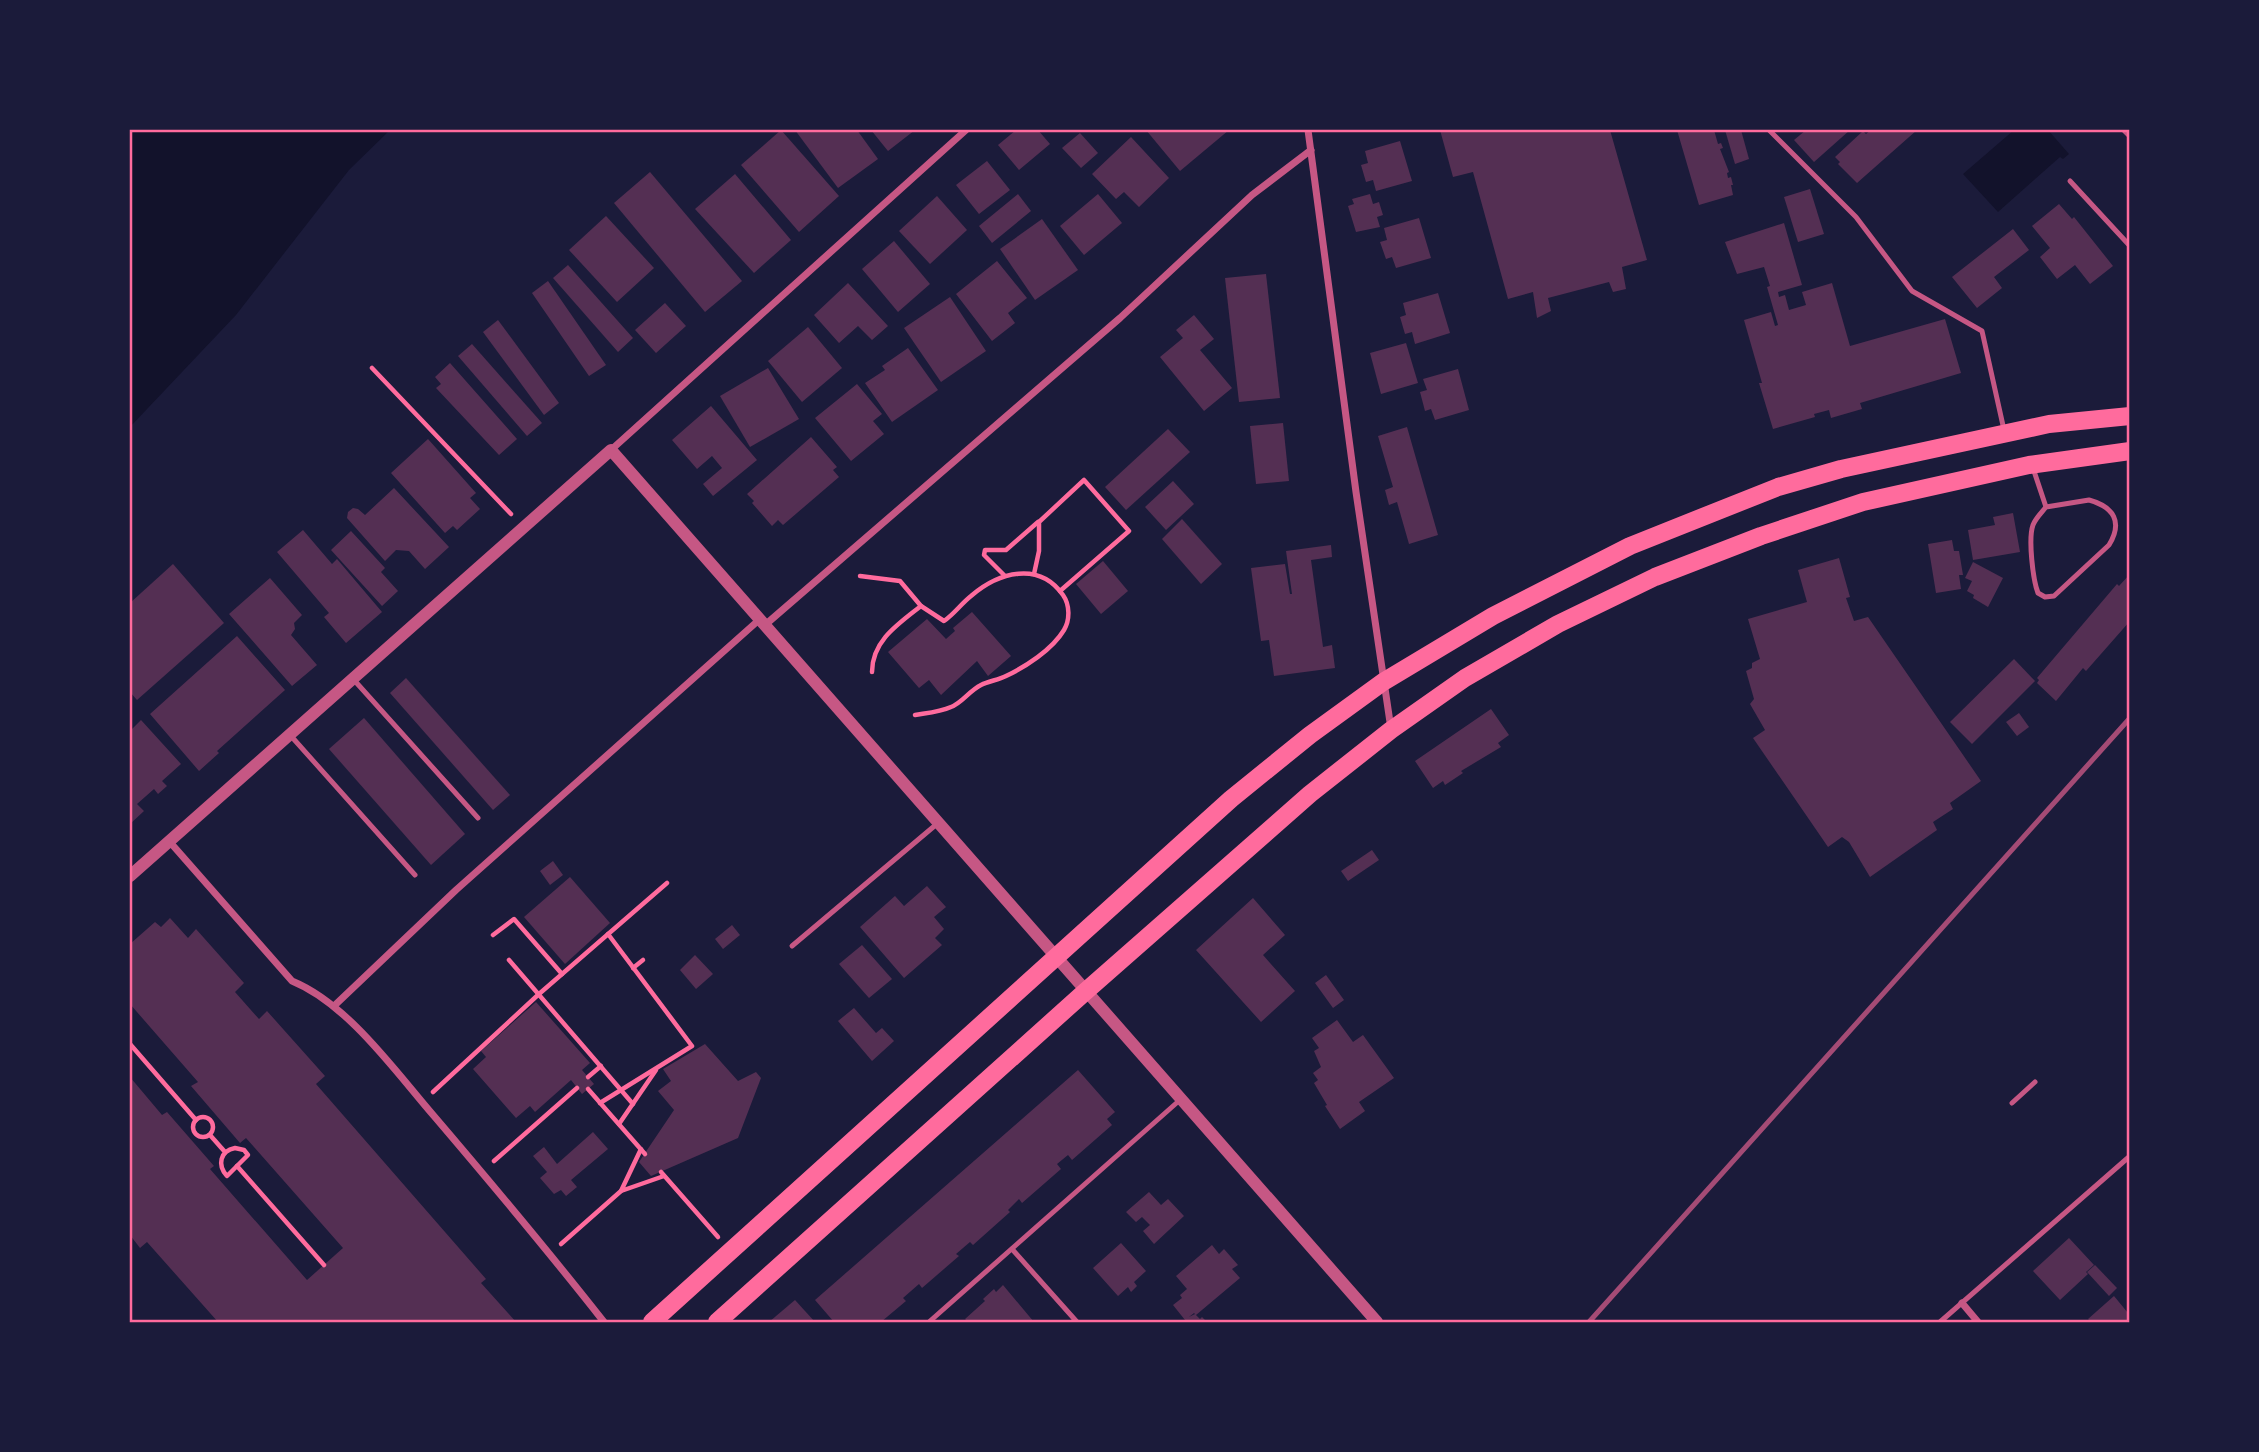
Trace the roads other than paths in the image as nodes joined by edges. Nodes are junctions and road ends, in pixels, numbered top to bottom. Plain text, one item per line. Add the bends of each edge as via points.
1 (966, 130) edge
2 (1308, 130) edge
3 (1769, 130) edge
4 (2125, 130) edge
5 (2130, 135) edge
6 (1311, 150) junction
7 (2070, 181) dead end
8 (2130, 246) edge
9 (2130, 416) edge
10 (2005, 433) junction
11 (611, 450) junction
12 (2130, 451) edge
13 (2032, 465) junction
14 (2046, 507) junction
15 (762, 622) junction
16 (353, 678) junction
17 (1382, 682) junction
18 (1391, 730) junction
19 (289, 735) junction
20 (478, 818) dead end
21 (938, 822) junction
22 (169, 841) junction
23 (415, 875) dead end
24 (130, 876) edge
25 (792, 946) dead end
26 (1056, 957) junction
27 (1086, 991) junction
28 (334, 1006) junction
29 (2035, 1082) dead end
30 (1181, 1099) junction
31 (2012, 1103) dead end
32 (2130, 1156) edge
33 (1012, 1249) junction
34 (1962, 1303) junction
35 (604, 1322) edge
36 (652, 1322) edge
37 (717, 1322) edge
38 (929, 1322) edge
39 (1077, 1322) edge
40 (1377, 1322) edge
41 (1940, 1322) edge
42 (1978, 1322) edge

1 - 11 street
2 - 6 street
3 - 10 lane via 1856,217 1912,291 1982,331
4 - 5 street
6 - 15 street via 1252,195 1119,318
6 - 17 street
7 - 8 lane
9 - 10 main road
10 - 17 main road via 1841,469 1712,513 1630,546 1493,616
11 - 15 street
11 - 16 street
12 - 13 main road
13 - 14 lane
13 - 18 main road via 1863,502 1655,577 1558,624 1465,678
14 - 14 lane via 2089,500 2104,504 2116,522 2109,545 2054,596 2046,597 2038,593 2032,560 2033,526
15 - 21 street
15 - 28 street via 456,890
16 - 19 street
16 - 20 lane
17 - 18 street
17 - 26 main road via 1231,799
18 - 27 main road via 1310,793
19 - 22 street
19 - 23 lane
21 - 25 lane
21 - 26 street
22 - 24 street
22 - 28 street via 292,981 314,990
26 - 27 street
26 - 36 main road
27 - 30 street
27 - 37 main road
28 - 35 street via 390,1062
29 - 31 lane
30 - 33 lane
30 - 40 street
32 - 34 lane
33 - 38 lane
33 - 39 lane
34 - 41 lane
34 - 42 street

